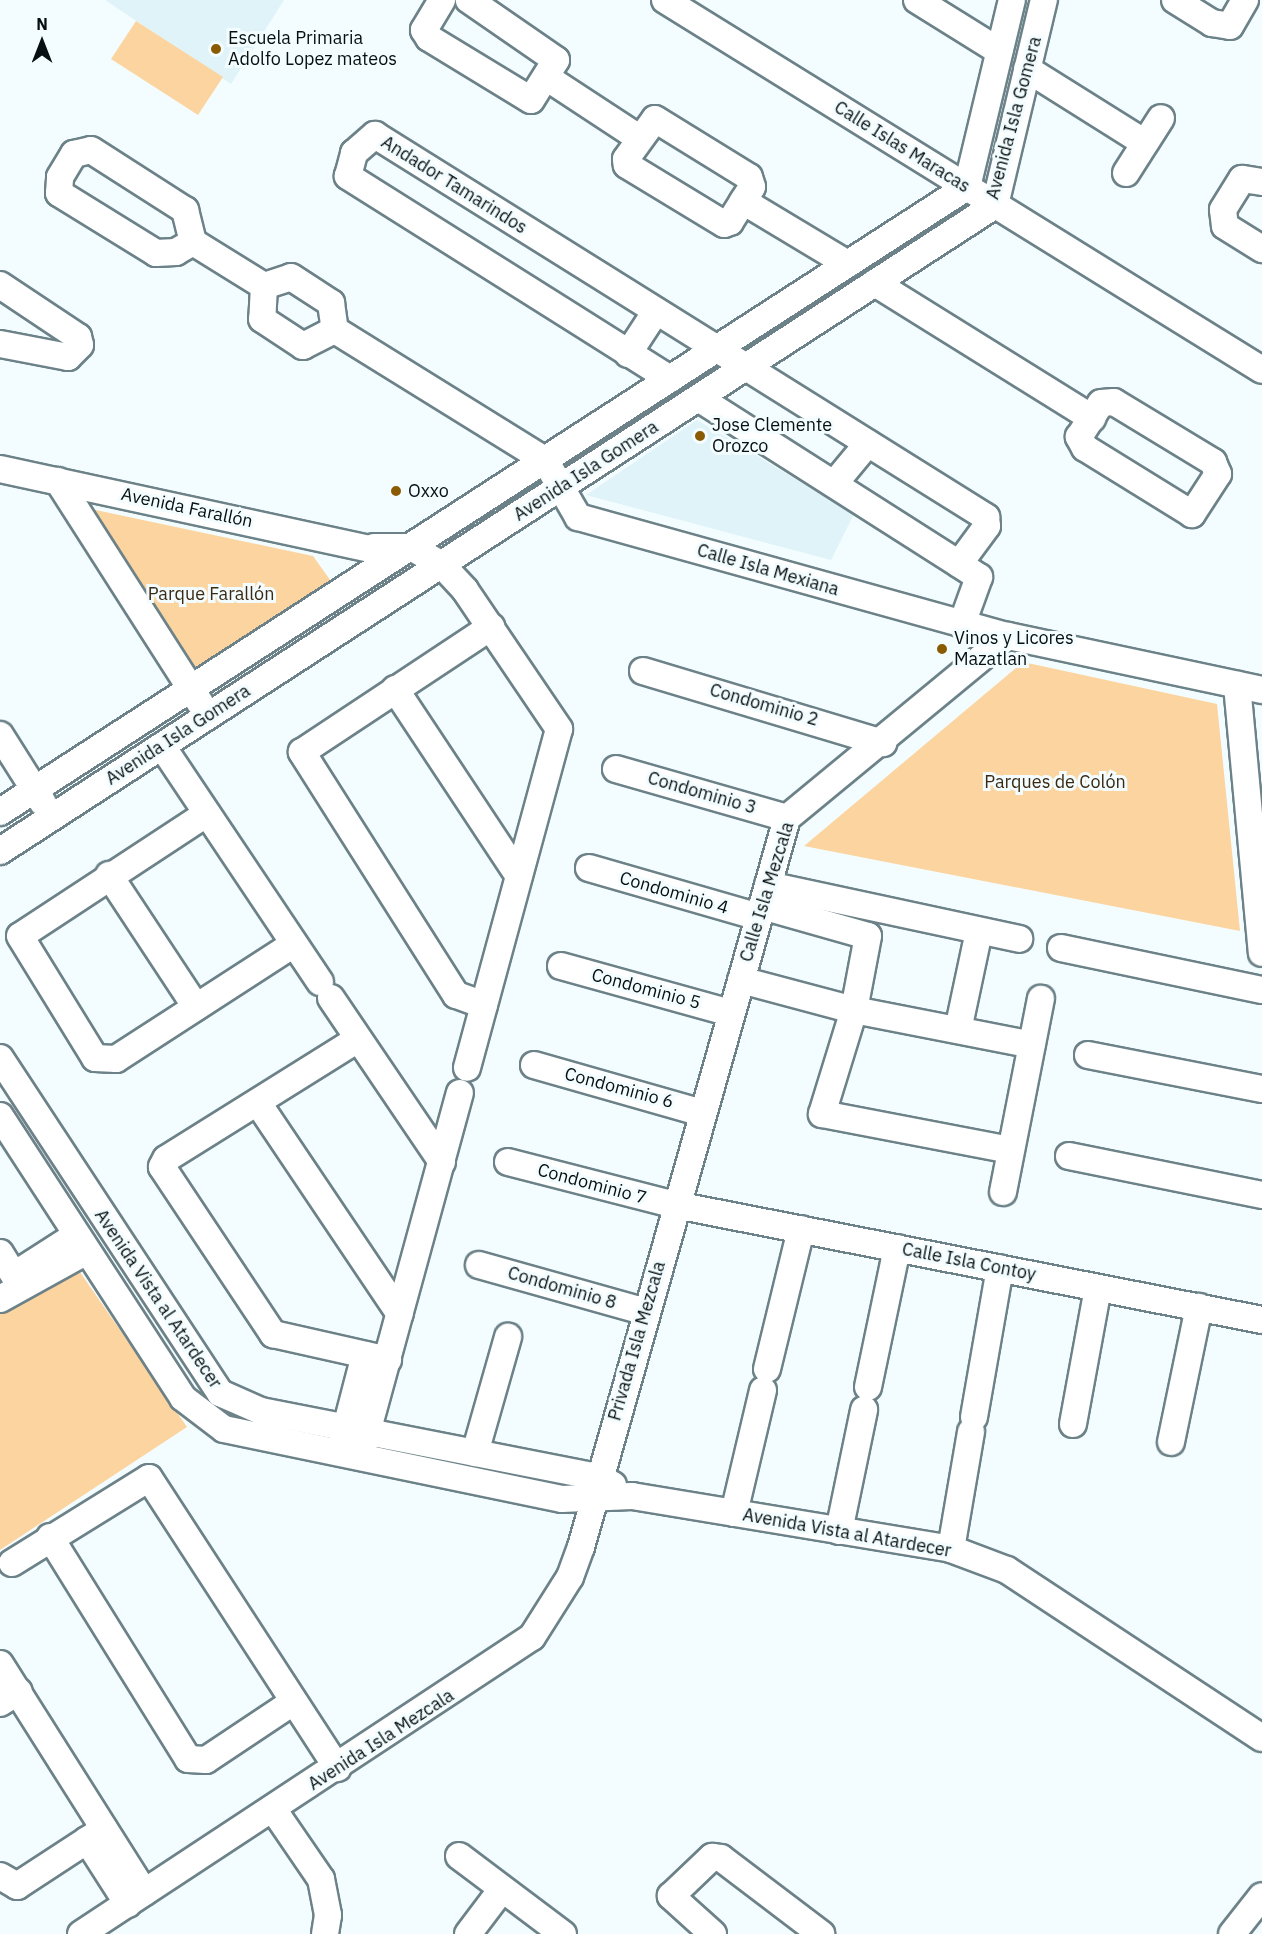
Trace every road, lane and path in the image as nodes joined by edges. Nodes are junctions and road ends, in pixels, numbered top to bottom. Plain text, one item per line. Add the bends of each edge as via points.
1 (442, 0) edge
2 (469, 0) edge
3 (665, 0) edge
4 (917, 0) edge
5 (1012, 0) edge
6 (1044, 0) edge
7 (1175, 0) edge
8 (1245, 0) edge
9 (999, 51) junction
10 (1027, 69) junction
11 (546, 77) junction
12 (1161, 118) dead end
13 (639, 138) junction
14 (1145, 143) junction
15 (1126, 173) dead end
16 (1262, 182) edge
17 (967, 187) junction
18 (743, 201) junction
19 (995, 204) junction
20 (193, 242) junction
21 (1262, 249) edge
22 (848, 264) junction
23 (875, 283) junction
24 (0, 285) edge
25 (264, 286) junction
26 (656, 311) junction
27 (335, 330) junction
28 (0, 344) edge
29 (717, 349) junction
30 (628, 354) junction
31 (746, 366) junction
32 (1262, 370) edge
33 (670, 380) junction
34 (698, 398) junction
35 (1092, 418) junction
36 (868, 443) junction
37 (545, 460) junction
38 (0, 469) edge
39 (58, 481) junction
40 (834, 484) junction
41 (560, 487) junction
42 (394, 550) junction
43 (959, 564) junction
44 (434, 569) junction
45 (962, 624) junction
46 (484, 631) junction
47 (1008, 636) junction
48 (643, 671) dead end
49 (1237, 685) junction
50 (190, 689) junction
51 (395, 689) junction
52 (1262, 690) edge
53 (208, 716) junction
54 (0, 735) edge
55 (883, 742) junction
56 (156, 750) junction
57 (616, 769) dead end
58 (35, 790) junction
59 (0, 812) edge
60 (52, 817) junction
61 (199, 818) junction
62 (787, 818) junction
63 (0, 851) edge
64 (589, 868) dead end
65 (109, 875) junction
66 (519, 876) junction
67 (763, 903) junction
68 (979, 931) junction
69 (1019, 939) dead end
70 (294, 944) junction
71 (1061, 948) dead end
72 (1262, 953) edge
73 (561, 966) dead end
74 (741, 980) junction
75 (1262, 990) edge
76 (1041, 999) dead end
77 (484, 1005) junction
78 (196, 1007) junction
79 (854, 1010) junction
80 (731, 1013) junction
81 (958, 1030) junction
82 (358, 1039) junction
83 (1032, 1045) junction
84 (1088, 1055) dead end
85 (0, 1058) edge
86 (534, 1065) dead end
87 (467, 1068) dead end
88 (1262, 1089) edge
89 (460, 1093) dead end
90 (258, 1103) junction
91 (703, 1113) junction
92 (0, 1116) edge
93 (1011, 1150) junction
94 (1069, 1156) dead end
95 (442, 1162) junction
96 (507, 1162) dead end
97 (1003, 1192) dead end
98 (1262, 1195) edge
99 (676, 1205) junction
100 (801, 1229) junction
101 (80, 1244) junction
102 (897, 1248) junction
103 (0, 1252) edge
104 (479, 1265) dead end
105 (1000, 1268) junction
106 (12, 1287) edge
107 (1098, 1288) junction
108 (1199, 1307) junction
109 (646, 1312) junction
110 (400, 1314) junction
111 (1262, 1320) edge
112 (508, 1337) dead end
113 (376, 1358) junction
114 (1073, 1424) dead end
115 (357, 1430) junction
116 (1171, 1442) dead end
117 (475, 1453) junction
118 (350, 1457) junction
119 (595, 1489) junction
120 (734, 1513) junction
121 (839, 1531) junction
122 (50, 1538) junction
123 (951, 1549) junction
124 (12, 1563) dead end
125 (0, 1664) edge
126 (10, 1697) edge
127 (287, 1706) junction
128 (1262, 1738) edge
129 (330, 1773) junction
130 (266, 1814) junction
131 (96, 1834) junction
132 (459, 1856) dead end
133 (0, 1876) edge
134 (502, 1889) junction
135 (1262, 1896) edge
136 (136, 1898) junction
137 (81, 1934) edge
138 (325, 1934) edge
139 (468, 1934) edge
140 (563, 1934) edge
141 (713, 1934) edge
142 (820, 1934) edge
143 (1232, 1934) edge

1 - 11 street via 424,30 429,38 523,99 531,100
2 - 11 street via 550,51 556,60
3 - 17 street, Calle Islas Maracas
4 - 9 street
5 - 9 street, Avenida Isla Gomera
6 - 10 street, Avenida Isla Gomera
7 - 8 street via 1212,23 1230,26
9 - 17 street, Avenida Isla Gomera
10 - 14 street
10 - 19 street, Avenida Isla Gomera
11 - 13 street
12 - 14 street
13 - 18 street via 655,119 749,177 752,187
13 - 18 street via 627,165 724,224
14 - 15 street
16 - 21 street via 1242,179 1223,210 1225,226
17 - 19 street, Calle Islas Maracas
17 - 22 street, Avenida Isla Gomera
18 - 22 street
19 - 23 street, Avenida Isla Gomera
19 - 32 street, Calle Islas Maracas
20 - 20 street via 185,210 91,150 74,154 60,177 59,193 156,253 176,252
20 - 25 street
22 - 29 street, Avenida Isla Gomera
23 - 31 street, Avenida Isla Gomera
23 - 35 street
24 - 28 street via 78,337 80,345 68,357
25 - 27 street via 291,277 331,303
25 - 27 street via 262,320 303,346
26 - 29 street, Andador Tamarindos
26 - 30 street
26 - 30 street, Andador Tamarindos via 375,135 354,153 348,176
27 - 37 street, Calle Isla Mexiana
29 - 31 street, Andador Tamarindos
29 - 33 street, Avenida Isla Gomera
30 - 33 street, Andador Tamarindos
31 - 34 street, Avenida Isla Gomera
31 - 36 street, Andador Tamarindos
33 - 37 street, Avenida Isla Gomera
34 - 40 street
34 - 41 street, Avenida Isla Gomera
35 - 35 street via 1101,403 1114,402 1213,462 1218,474 1192,514 1085,448 1079,437
36 - 40 street
36 - 43 street, Andador Tamarindos via 986,517 987,526
37 - 41 street, Calle Isla Mexiana
37 - 42 street, Avenida Isla Gomera
38 - 39 street, Avenida Farallón
39 - 42 street, Avenida Farallón
39 - 50 street
40 - 43 street
41 - 44 street, Avenida Isla Gomera
41 - 45 street, Calle Isla Mexiana via 578,517
42 - 44 street, Avenida Farallón
42 - 50 street, Avenida Isla Gomera
43 - 45 street via 979,577
44 - 46 street, Avenida Farallón
44 - 53 street, Avenida Isla Gomera
45 - 47 street, Calle Isla Mexiana
46 - 51 street
46 - 66 street, Avenida Farallón via 559,729
47 - 49 street, Calle Isla Mexiana
47 - 55 street, Calle Isla Mezcala
48 - 55 street, Condominio 2
49 - 52 street, Calle Isla Mexiana
49 - 72 street
50 - 53 street
50 - 58 street, Avenida Isla Gomera
51 - 66 street
51 - 77 street via 307,746 304,760 456,995
53 - 56 street, Avenida Isla Gomera
54 - 58 street
55 - 62 street, Calle Isla Mezcala
56 - 60 street, Avenida Isla Gomera
56 - 61 street
57 - 62 street, Condominio 3
58 - 59 street, Avenida Isla Gomera
58 - 60 street
60 - 63 street, Avenida Isla Gomera
61 - 65 street
61 - 70 street
62 - 67 street, Calle Isla Mezcala
64 - 67 street, Condominio 4
65 - 78 street
65 - 78 street via 20,936 95,1058 116,1059
66 - 77 street, Avenida Farallón
67 - 68 street
67 - 74 street, Calle Isla Mezcala
67 - 79 street via 868,936
68 - 69 street
68 - 81 street
70 - 78 street
70 - 82 street
71 - 75 street
73 - 80 street, Condominio 5
74 - 79 street
74 - 80 street, Calle Isla Mezcala
76 - 83 street
77 - 87 street, Avenida Farallón
79 - 81 street
79 - 93 street via 822,1114
80 - 91 street, Calle Isla Mezcala
81 - 83 street
82 - 90 street
82 - 95 street
83 - 93 street
84 - 88 street
85 - 115 street, Avenida Vista al Atardecer via 220,1393 248,1407
86 - 91 street, Condominio 6
89 - 95 street
90 - 110 street
90 - 113 street via 166,1159 162,1167 273,1334
91 - 99 street, Calle Isla Mezcala
92 - 101 street, Avenida Vista al Atardecer
93 - 97 street
94 - 98 street
95 - 110 street
96 - 99 street, Condominio 7
99 - 100 street, Calle Isla Contoy
99 - 109 street, Privada Isla Mezcala
100 - 102 street, Calle Isla Contoy
100 - 120 street
101 - 106 street
101 - 118 street, Avenida Vista al Atardecer via 183,1398 207,1420 241,1435
102 - 105 street, Calle Isla Contoy
102 - 121 street
103 - 106 street
104 - 109 street, Condominio 8
105 - 107 street, Calle Isla Contoy
105 - 123 street
107 - 108 street, Calle Isla Contoy
107 - 114 street
108 - 111 street, Calle Isla Contoy
108 - 116 street
109 - 119 street, Privada Isla Mezcala
110 - 113 street
112 - 117 street
113 - 115 street
115 - 117 street, Avenida Vista al Atardecer
115 - 118 street
117 - 119 street, Avenida Vista al Atardecer
118 - 119 street, Avenida Vista al Atardecer
119 - 120 street, Avenida Vista al Atardecer
119 - 129 street, Avenida Isla Mezcala via 570,1577 532,1637
120 - 121 street, Avenida Vista al Atardecer
121 - 123 street, Avenida Vista al Atardecer
122 - 124 street
122 - 127 street via 188,1759 206,1760
122 - 127 street via 149,1478
123 - 128 street, Avenida Vista al Atardecer via 1007,1570
125 - 126 street
126 - 131 street
127 - 129 street
129 - 130 street, Avenida Isla Mezcala
130 - 136 street, Avenida Isla Mezcala
130 - 138 street via 306,1885 319,1892 328,1915
131 - 133 street via 17,1886
131 - 136 street
132 - 134 street
134 - 139 street
134 - 140 street
135 - 143 street
136 - 137 street, Avenida Isla Mezcala
141 - 142 street via 672,1903 671,1896 712,1857 721,1858

